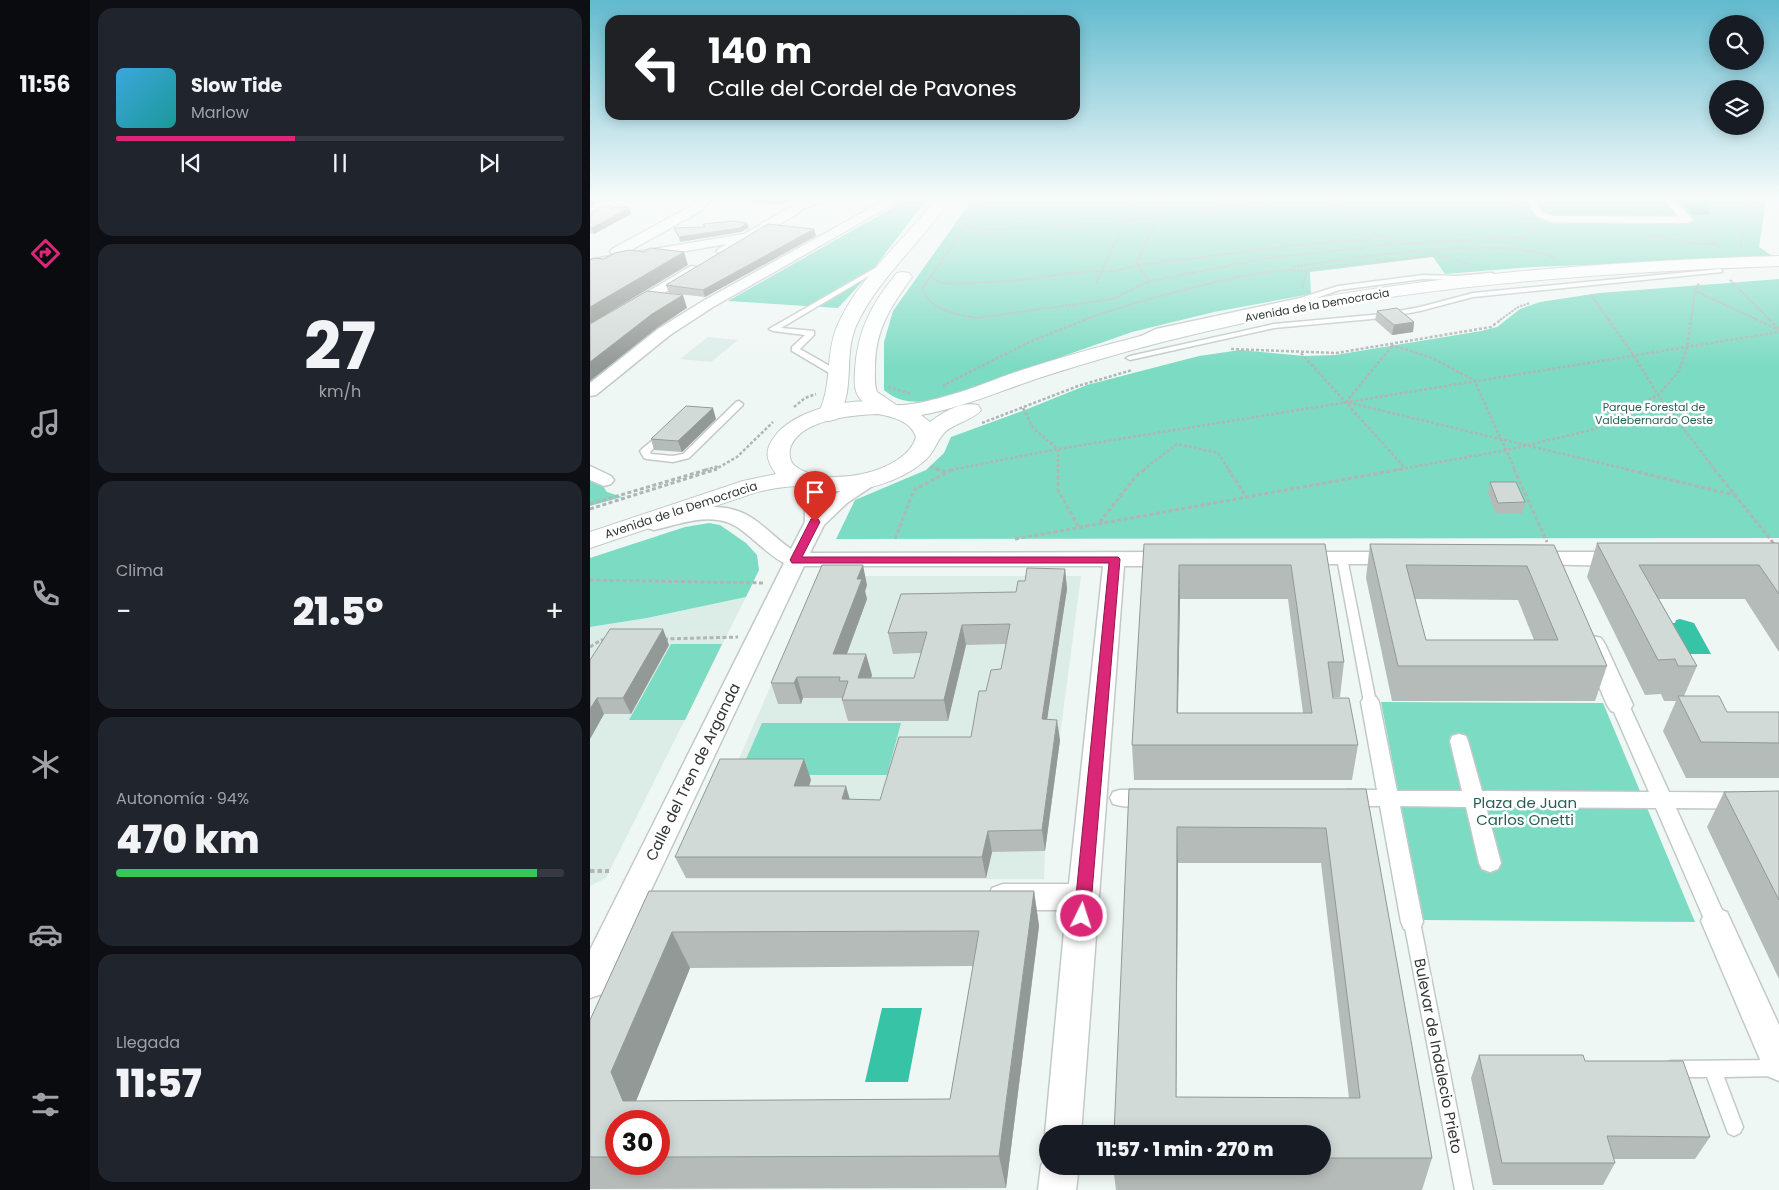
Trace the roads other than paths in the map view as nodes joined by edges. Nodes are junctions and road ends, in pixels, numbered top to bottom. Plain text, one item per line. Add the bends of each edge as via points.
1 (609, 256) edge
2 (637, 256) edge
3 (716, 256) edge
4 (795, 256) edge
5 (898, 256) edge
6 (919, 256) edge
7 (896, 258) junction
8 (1779, 262) edge
9 (593, 264) edge
10 (1779, 269) edge
11 (647, 297) junction
12 (708, 304) junction
13 (590, 333) edge
14 (840, 375) junction
15 (590, 391) edge
16 (739, 404) dead end
17 (892, 410) junction
18 (829, 414) junction
19 (673, 426) edge
20 (927, 439) junction
21 (778, 450) junction
22 (870, 479) junction
23 (808, 480) junction
24 (590, 522) edge
25 (815, 522) junction
26 (590, 540) edge
27 (1190, 558) edge
28 (1274, 558) edge
29 (1342, 558) junction
30 (1415, 558) edge
31 (1515, 558) edge
32 (1555, 558) junction
33 (1114, 559) junction
34 (1643, 559) edge
35 (795, 560) junction
36 (1564, 580) edge
37 (1584, 624) edge
38 (1370, 702) joint
39 (1620, 705) joint
40 (1459, 741) dead end
41 (1120, 798) dead end
42 (1169, 798) edge
43 (1328, 798) edge
44 (1388, 798) junction
45 (1474, 800) junction
46 (1779, 801) edge
47 (1662, 802) junction
48 (1490, 863) dead end
49 (976, 897) edge
50 (1084, 897) junction
51 (1716, 921) joint
52 (1412, 922) joint
53 (590, 983) edge
54 (1779, 1064) edge
55 (1712, 1068) junction
56 (1779, 1068) edge
57 (1653, 1069) edge
58 (1064, 1125) edge
59 (1734, 1127) dead end
60 (1059, 1175) edge
61 (1057, 1190) edge
62 (1464, 1190) edge

1 - 9 street
2 - 9 street
3 - 11 street
4 - 12 street
5 - 7 main road
6 - 17 main road via 876,313 865,355 864,388 868,395
7 - 14 main road via 863,298 844,331 839,357
7 - 14 lane via 773,329 811,333 796,349
8 - 17 main road, Avenida de la Democracia via 1609,269 1460,282 1343,298 1255,314 1111,350 943,405
10 - 20 main road, Avenida de la Democracia via 1720,279 1557,281 1471,290 1274,322 956,414 936,427
11 - 12 street
11 - 13 street
12 - 15 street via 664,332
14 - 18 main road via 837,399
16 - 19 lane via 686,456 673,459 647,456 645,451
17 - 18 main road, Avenida de la Democracia via 857,408
17 - 20 main road via 920,422
18 - 21 main road, Avenida de la Democracia via 795,429
20 - 22 main road, Avenida de la Democracia via 911,462
21 - 23 main road via 782,466 793,475
21 - 24 main road, Avenida de la Democracia via 741,474
22 - 23 main road, Avenida de la Democracia via 842,483
22 - 25 street, Calle del Tren de Arganda via 840,499
23 - 25 street, Calle del Tren de Arganda via 816,507
23 - 26 main road, Avenida de la Democracia via 781,480 751,486
25 - 35 street, Calle del Tren de Arganda
26 - 35 street via 675,518 705,513 724,514 743,521 779,552
27 - 33 street
28 - 29 street
29 - 30 street
29 - 38 lane
31 - 32 street
32 - 34 street
32 - 36 street
33 - 35 street
33 - 50 street
35 - 53 street, Calle del Tren de Arganda via 647,896
37 - 39 street
38 - 44 street
39 - 47 street
40 - 45 street
41 - 42 street
43 - 44 street
44 - 45 street
44 - 52 street
45 - 47 street
45 - 48 street
46 - 47 street
47 - 51 street
49 - 50 street
50 - 58 street
51 - 54 street
52 - 62 lane, Bulevar de Indalecio Prieto
55 - 56 lane
55 - 57 lane
55 - 59 lane
60 - 61 street

